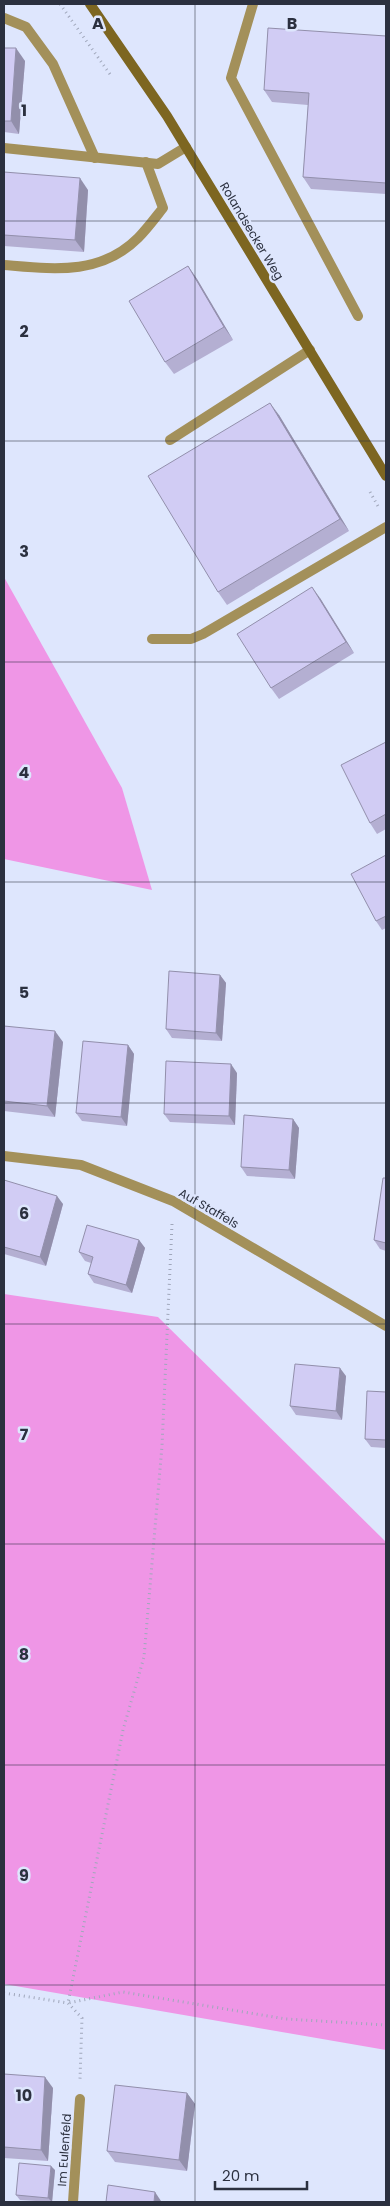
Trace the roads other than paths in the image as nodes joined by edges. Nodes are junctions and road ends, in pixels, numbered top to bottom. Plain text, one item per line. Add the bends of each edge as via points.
1 (90, 4) edge
2 (252, 4) edge
3 (4, 18) edge
4 (186, 147) junction
5 (4, 148) edge
6 (95, 158) junction
7 (146, 162) junction
8 (4, 265) edge
9 (358, 316) dead end
10 (310, 350) junction
11 (170, 440) dead end
12 (386, 476) edge
13 (386, 527) edge
14 (152, 639) dead end
15 (4, 1156) edge
16 (386, 1326) edge
17 (80, 2099) road end
18 (73, 2202) edge

1 - 4 street, Rolandsecker Weg
2 - 9 street via 231,78
3 - 6 street via 26,27 53,64
4 - 7 street via 158,164
4 - 10 street, Rolandsecker Weg
5 - 6 street
6 - 7 street
7 - 8 street via 163,208 137,239 107,259 79,269
10 - 11 street
10 - 12 street, Rolandsecker Weg
13 - 14 street via 203,634 192,639
15 - 16 street, Auf Staffels via 81,1165 173,1201
17 - 18 street, Im Eulenfeld

